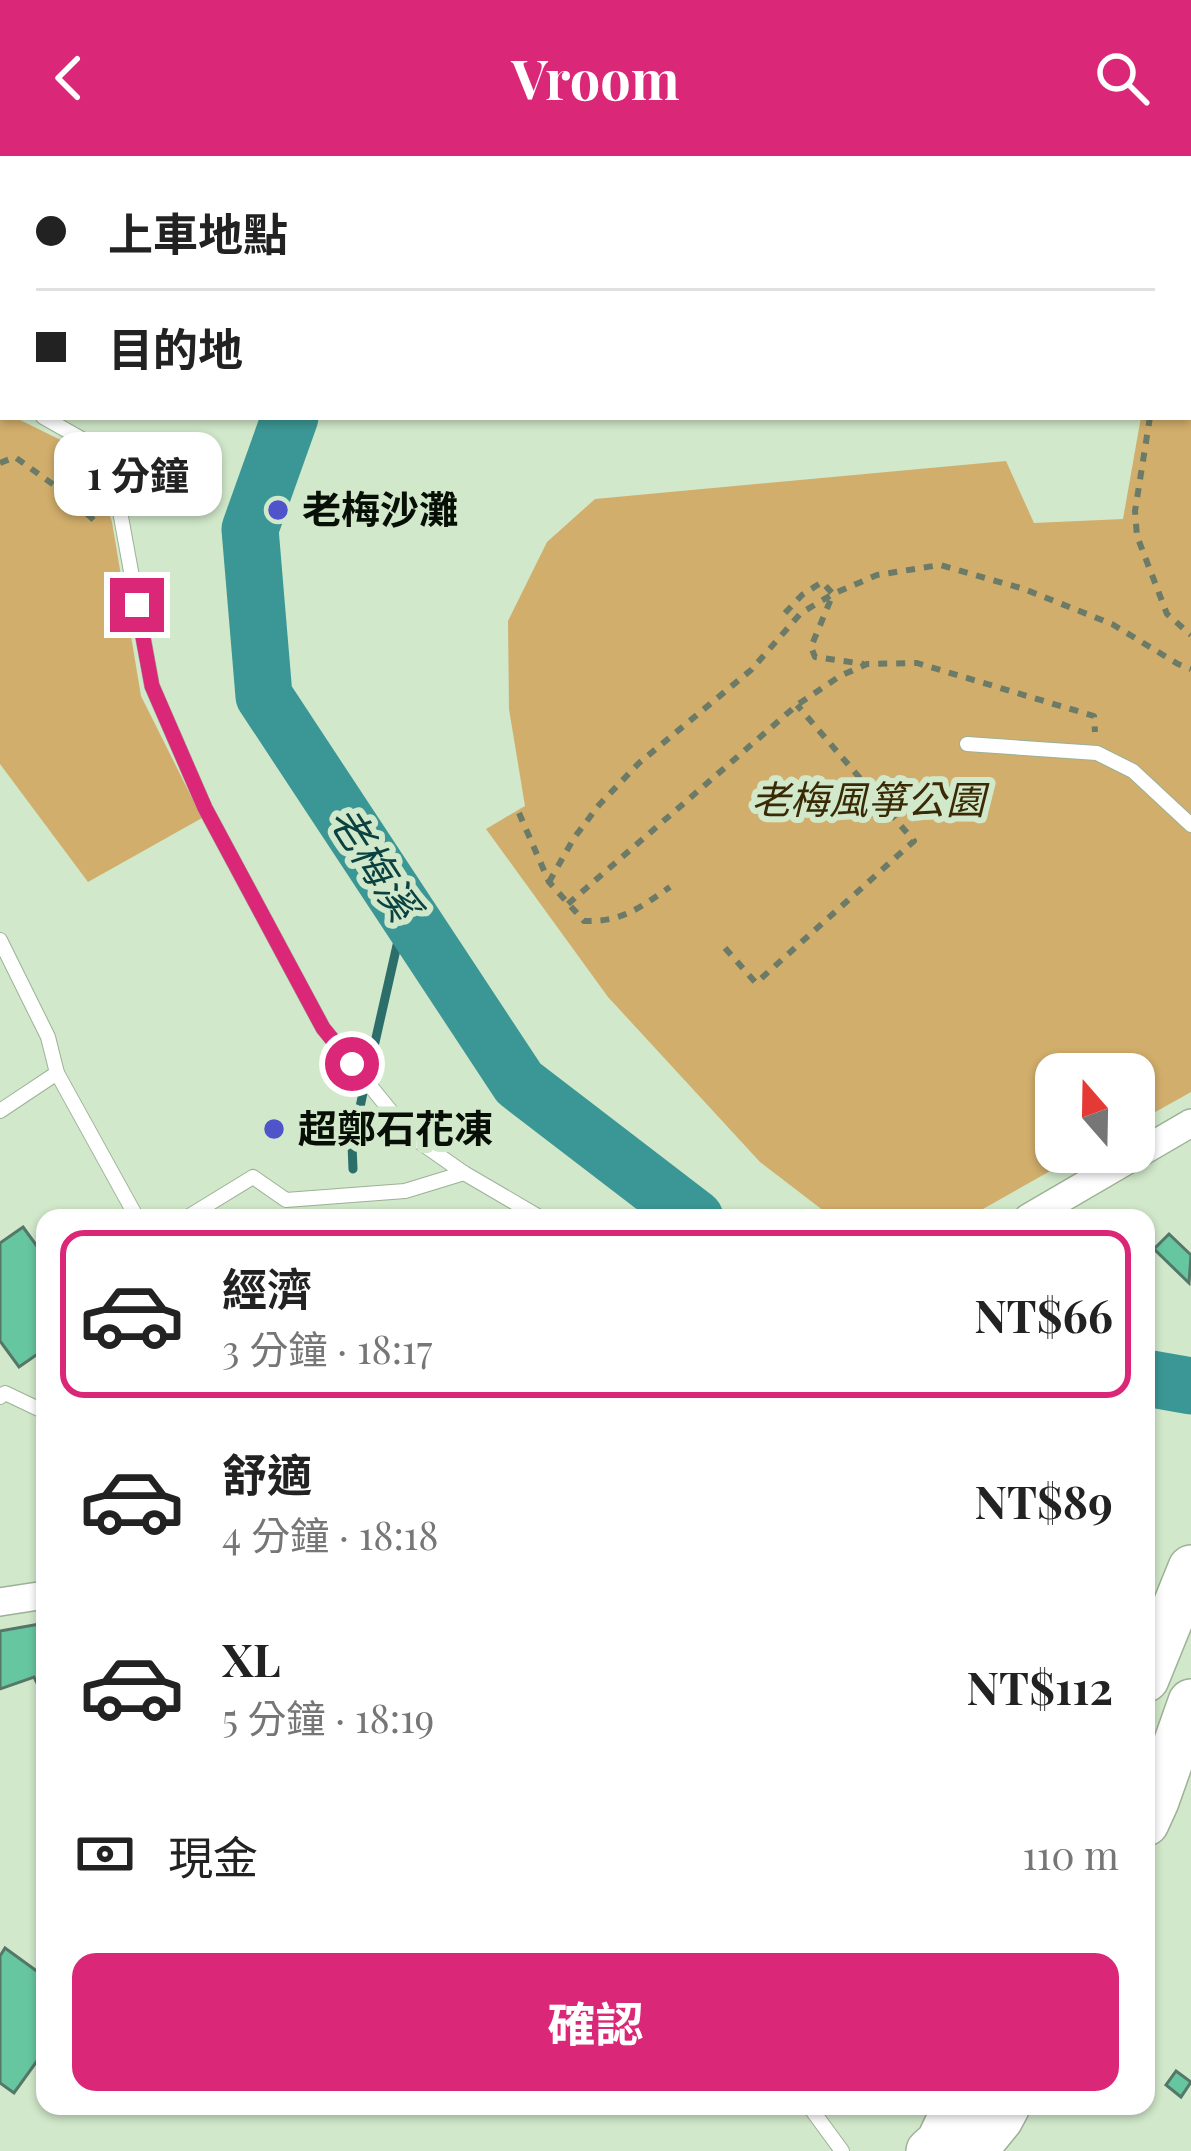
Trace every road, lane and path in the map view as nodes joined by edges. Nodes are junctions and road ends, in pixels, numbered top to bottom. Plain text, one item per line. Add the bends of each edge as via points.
1 (48, 420) edge
2 (1150, 420) edge
3 (0, 463) edge
4 (107, 533) dead end
5 (833, 594) junction
6 (784, 613) dead end
7 (1191, 635) edge
8 (866, 664) junction
9 (1191, 669) edge
10 (797, 705) junction
11 (967, 745) dead end
12 (1096, 753) junction
13 (519, 813) dead end
14 (1191, 825) edge
15 (549, 882) junction
16 (670, 887) dead end
17 (568, 904) junction
18 (0, 940) edge
19 (725, 948) dead end
20 (57, 1073) junction
21 (0, 1111) edge
22 (1191, 1123) edge
23 (464, 1173) junction
24 (132, 1209) edge
25 (201, 1209) edge
26 (526, 1209) edge
27 (1043, 1209) edge
28 (2, 1391) edge
29 (36, 1408) edge
30 (1191, 1568) edge
31 (36, 1595) edge
32 (0, 1601) edge
33 (1155, 1657) edge
34 (1191, 1702) edge
35 (1155, 1804) edge
36 (816, 2115) edge
37 (952, 2115) edge
38 (1002, 2115) edge
39 (842, 2151) edge
40 (929, 2151) edge
41 (974, 2151) edge

1 - 23 lane via 96,447 115,484 152,686 205,808 323,1028 411,1136
2 - 7 path via 1137,536 1167,614
3 - 4 path via 15,457
5 - 6 path via 822,582
5 - 8 path via 811,647 815,657
5 - 9 path via 877,575 940,565 1112,624
5 - 15 path via 801,613 752,670 639,763 598,805
8 - 10 path
8 - 12 path via 917,663 1094,716
10 - 17 path
10 - 19 path via 914,841 756,983
11 - 12 lane
12 - 14 lane via 1133,771
13 - 15 path
15 - 17 path
16 - 17 path via 610,922 584,921
18 - 20 lane
20 - 21 lane
20 - 24 lane
22 - 27 street
23 - 25 lane via 405,1191 286,1200 253,1177
23 - 26 lane
28 - 29 lane
30 - 33 main road
31 - 32 street
34 - 35 main road
36 - 39 lane
37 - 40 main road
38 - 41 main road

